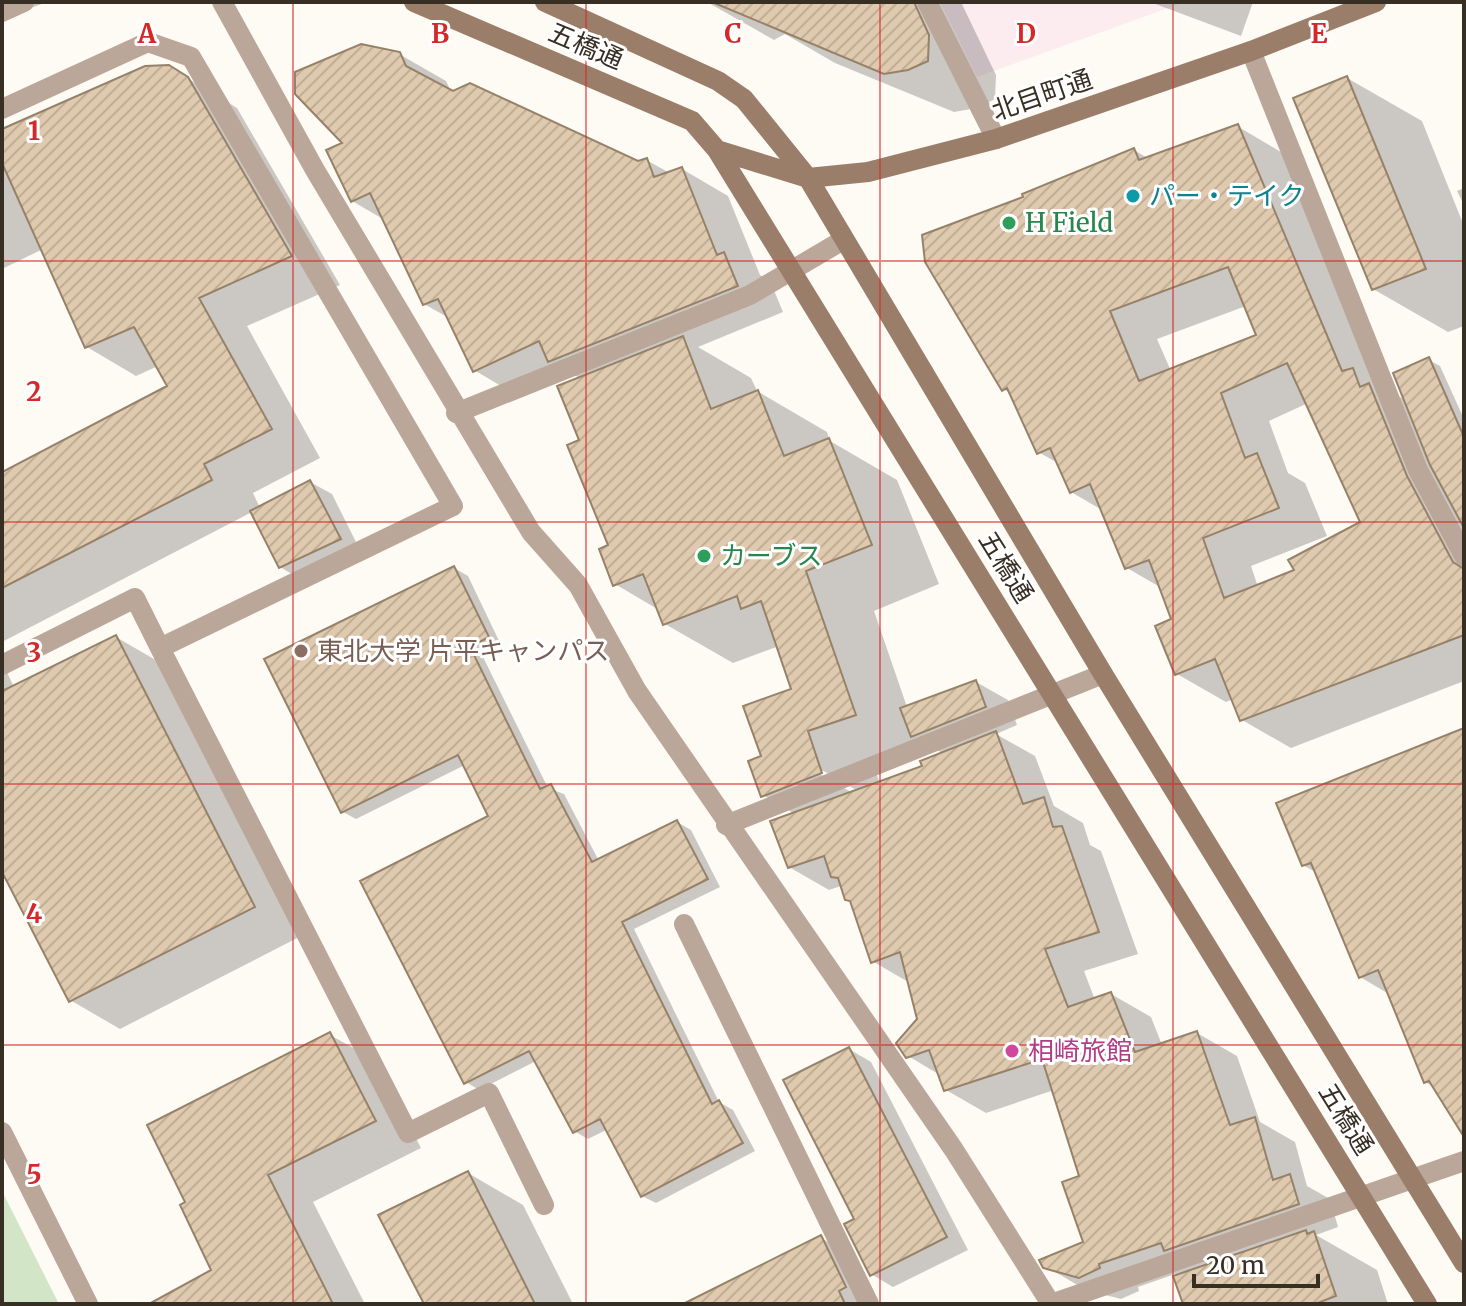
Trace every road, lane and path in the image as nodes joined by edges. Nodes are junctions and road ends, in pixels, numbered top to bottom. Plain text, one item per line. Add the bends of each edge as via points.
1 (24, 2) edge
2 (222, 2) edge
3 (414, 2) edge
4 (545, 2) edge
5 (927, 2) edge
6 (1376, 2) edge
7 (578, 9) edge
8 (2, 12) edge
9 (1251, 51) junction
10 (2, 109) edge
11 (996, 139) junction
12 (717, 150) junction
13 (808, 178) junction
14 (843, 240) junction
15 (791, 271) junction
16 (456, 413) junction
17 (1464, 556) edge
18 (160, 648) junction
19 (2, 665) edge
20 (1103, 674) junction
21 (1055, 695) junction
22 (726, 825) junction
23 (684, 924) dead end
24 (2, 1132) edge
25 (1464, 1161) edge
26 (1410, 1178) junction
27 (1362, 1196) junction
28 (544, 1205) dead end
29 (1464, 1263) edge
30 (88, 1304) edge
31 (869, 1304) edge
32 (1050, 1304) edge
33 (1427, 1304) edge

1 - 8 street
2 - 16 street
3 - 12 street, 五橋通 via 692,121
4 - 7 street, 五橋通
5 - 11 street
6 - 9 street, 北目町通
7 - 13 street, 五橋通 via 744,99
9 - 11 street, 北目町通
9 - 17 street via 1418,470
10 - 18 street via 148,42 191,57 453,506
11 - 13 street, 北目町通 via 868,172
12 - 13 street, 北目町通
12 - 15 street, 五橋通
13 - 14 street, 五橋通
14 - 15 street
14 - 20 street, 五橋通
15 - 16 street via 750,295
15 - 21 street, 五橋通
16 - 22 street via 531,532 578,585 637,691
18 - 19 street via 135,598
18 - 28 street via 408,1133 489,1093
20 - 21 street
20 - 26 street, 五橋通
21 - 22 street
21 - 27 street, 五橋通
22 - 32 street via 954,1150
23 - 31 street
24 - 30 street
25 - 26 street
26 - 27 street
26 - 29 street, 五橋通
27 - 32 street
27 - 33 street, 五橋通

